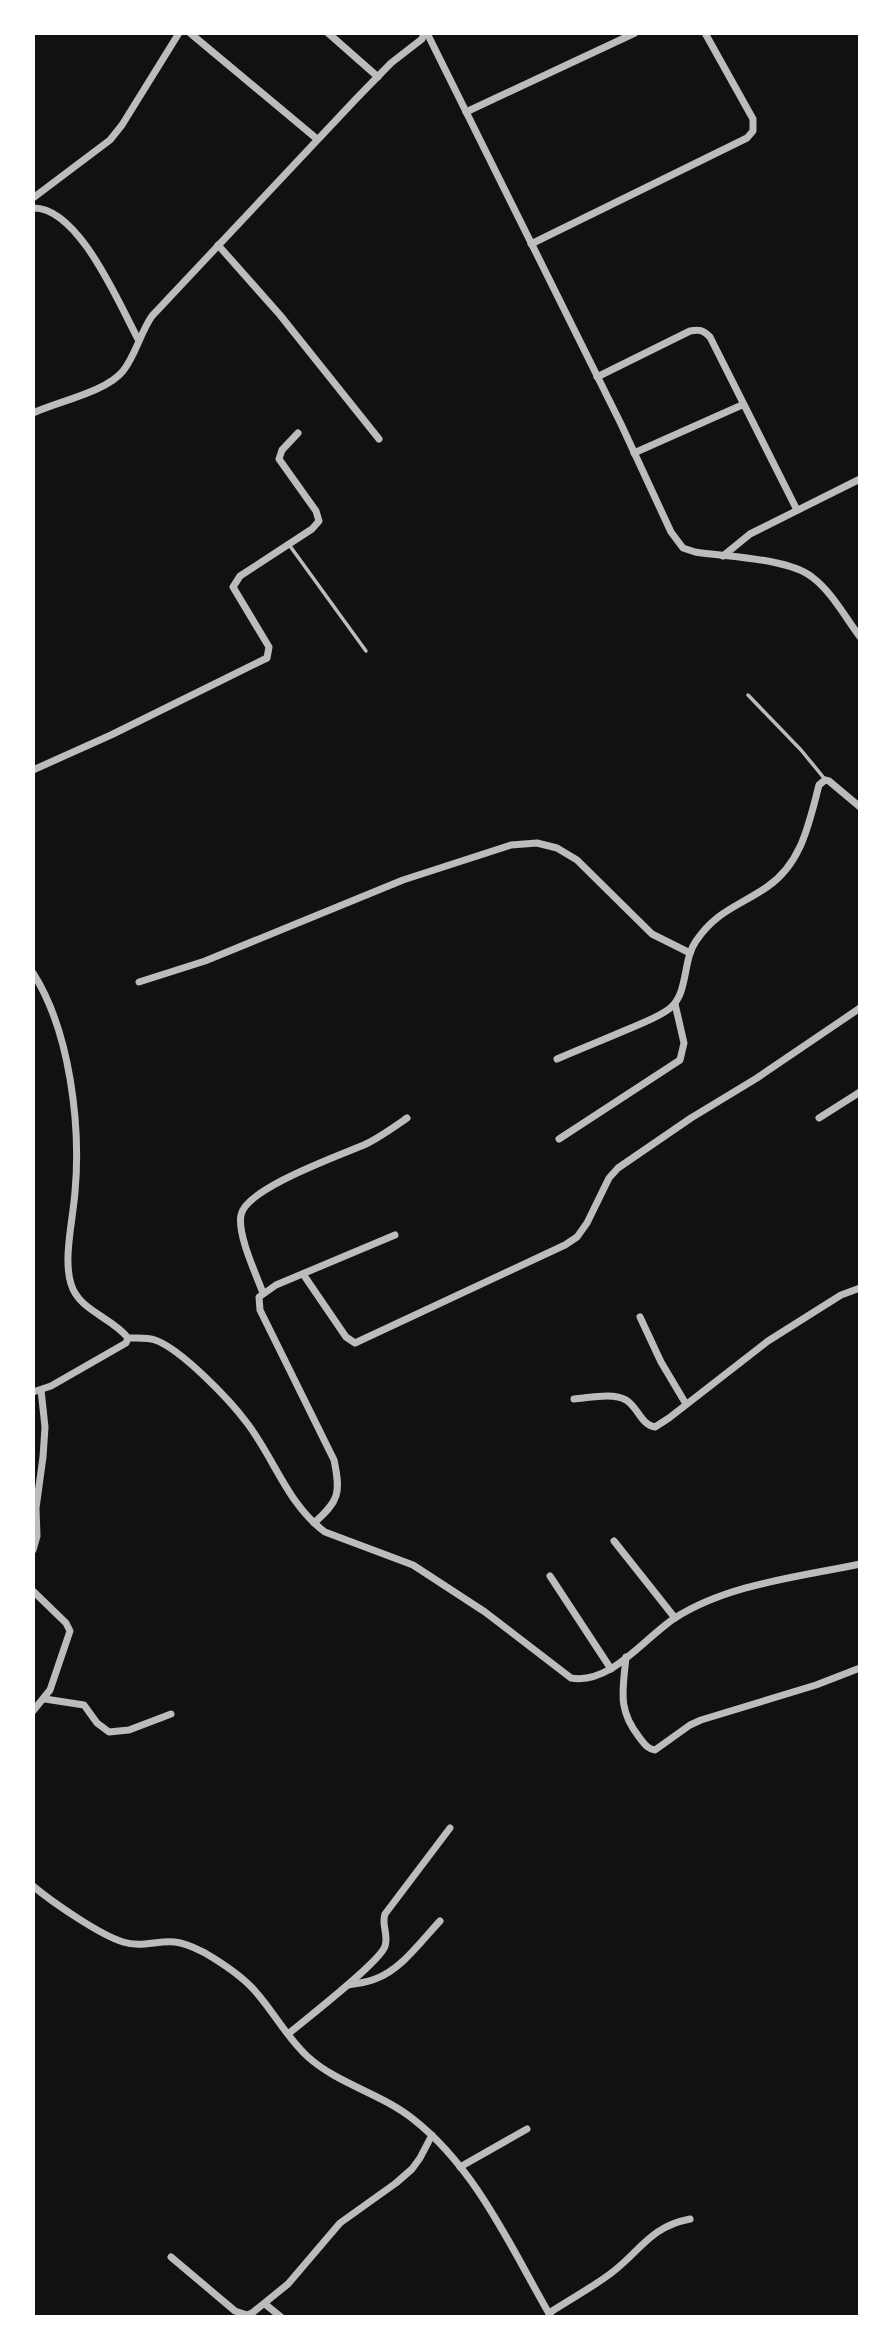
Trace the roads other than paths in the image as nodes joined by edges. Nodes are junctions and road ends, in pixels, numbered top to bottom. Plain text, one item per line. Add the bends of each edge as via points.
1 (179, 33) edge
2 (190, 33) edge
3 (328, 33) edge
4 (426, 33) edge
5 (635, 33) edge
6 (705, 33) edge
7 (378, 77) junction
8 (466, 112) junction
9 (317, 139) junction
10 (33, 198) edge
11 (33, 208) edge
12 (531, 244) junction
13 (218, 245) junction
14 (138, 339) junction
15 (597, 377) junction
16 (742, 405) junction
17 (33, 413) edge
18 (298, 433) dead end
19 (379, 439) dead end
20 (634, 453) junction
21 (860, 479) edge
22 (797, 510) junction
23 (289, 544) junction
24 (723, 556) junction
25 (860, 637) edge
26 (366, 651) dead end
27 (748, 695) dead end
28 (33, 771) edge
29 (825, 780) junction
30 (860, 807) edge
31 (690, 953) junction
32 (33, 973) edge
33 (139, 982) dead end
34 (675, 1004) junction
35 (860, 1008) edge
36 (557, 1059) dead end
37 (860, 1092) edge
38 (407, 1118) dead end
39 (819, 1118) dead end
40 (559, 1139) dead end
41 (395, 1235) dead end
42 (303, 1274) junction
43 (860, 1288) edge
44 (263, 1293) junction
45 (640, 1317) dead end
46 (128, 1338) junction
47 (37, 1391) edge
48 (574, 1399) dead end
49 (686, 1404) junction
50 (314, 1523) junction
51 (614, 1541) dead end
52 (33, 1550) edge
53 (860, 1564) edge
54 (550, 1576) dead end
55 (33, 1591) edge
56 (675, 1618) junction
57 (626, 1657) junction
58 (860, 1668) edge
59 (611, 1669) junction
60 (45, 1699) junction
61 (33, 1711) edge
62 (171, 1714) dead end
63 (450, 1828) dead end
64 (33, 1886) edge
65 (440, 1921) dead end
66 (347, 1985) junction
67 (288, 2034) junction
68 (527, 2129) dead end
69 (432, 2135) junction
70 (460, 2167) junction
71 (690, 2219) dead end
72 (171, 2257) dead end
73 (265, 2304) junction
74 (550, 2315) edge
75 (281, 2317) edge

1 - 10 street via 110,141
2 - 9 street
3 - 7 street
4 - 7 street
4 - 8 street
5 - 8 street
6 - 12 street via 753,119 753,131 747,138
7 - 9 street
8 - 12 street
9 - 13 street
11 - 14 street via 59,216 85,244
12 - 15 street
13 - 14 street via 152,316
13 - 19 street
14 - 17 street via 130,361 115,379
15 - 16 street via 697,329 709,337
15 - 20 street
16 - 20 street
16 - 22 street
18 - 23 street via 279,459 319,521
20 - 24 street via 683,548
21 - 22 street
22 - 24 street via 750,534
23 - 26 lane
23 - 28 street via 240,576 233,587 269,647 267,658
24 - 25 street via 793,565 812,576
27 - 29 lane
29 - 30 street
29 - 31 street via 819,785 805,837 791,863 768,886 718,915
31 - 33 street via 652,934 577,860 558,848 537,843 511,845 403,880 205,961
31 - 34 street
32 - 46 street via 58,1027 77,1142 68,1266 71,1285 80,1300
34 - 36 street
34 - 40 street via 684,1043 680,1060
35 - 42 street via 618,1168 577,1237 543,1257 355,1343 346,1337
37 - 39 street
38 - 44 street via 369,1142 287,1178 243,1207 241,1228
41 - 42 street
42 - 44 street
43 - 49 street via 768,1340
44 - 50 street via 260,1310 336,1469 336,1501
45 - 49 street
46 - 47 street
46 - 50 street via 155,1340 172,1349 226,1398
47 - 52 street via 44,1437
48 - 49 street via 620,1397 651,1427
50 - 59 street via 325,1532 413,1565 443,1583 571,1678
51 - 56 street
53 - 56 street via 722,1594
54 - 59 street
55 - 60 street via 70,1631
56 - 57 street
57 - 58 street via 624,1715 647,1747 656,1750 701,1720
57 - 59 street
60 - 61 street
60 - 62 street via 84,1705 109,1732 129,1730
63 - 66 street via 385,1913 384,1949
64 - 67 street via 123,1942 173,1941 207,1955 254,1989
65 - 66 street via 382,1976
66 - 67 street
67 - 69 street via 308,2057 411,2117
68 - 70 street
69 - 70 street
69 - 73 street via 412,2169 340,2223
70 - 74 street
71 - 74 street via 665,2225 610,2274
72 - 73 street via 235,2311 247,2315
73 - 75 street

